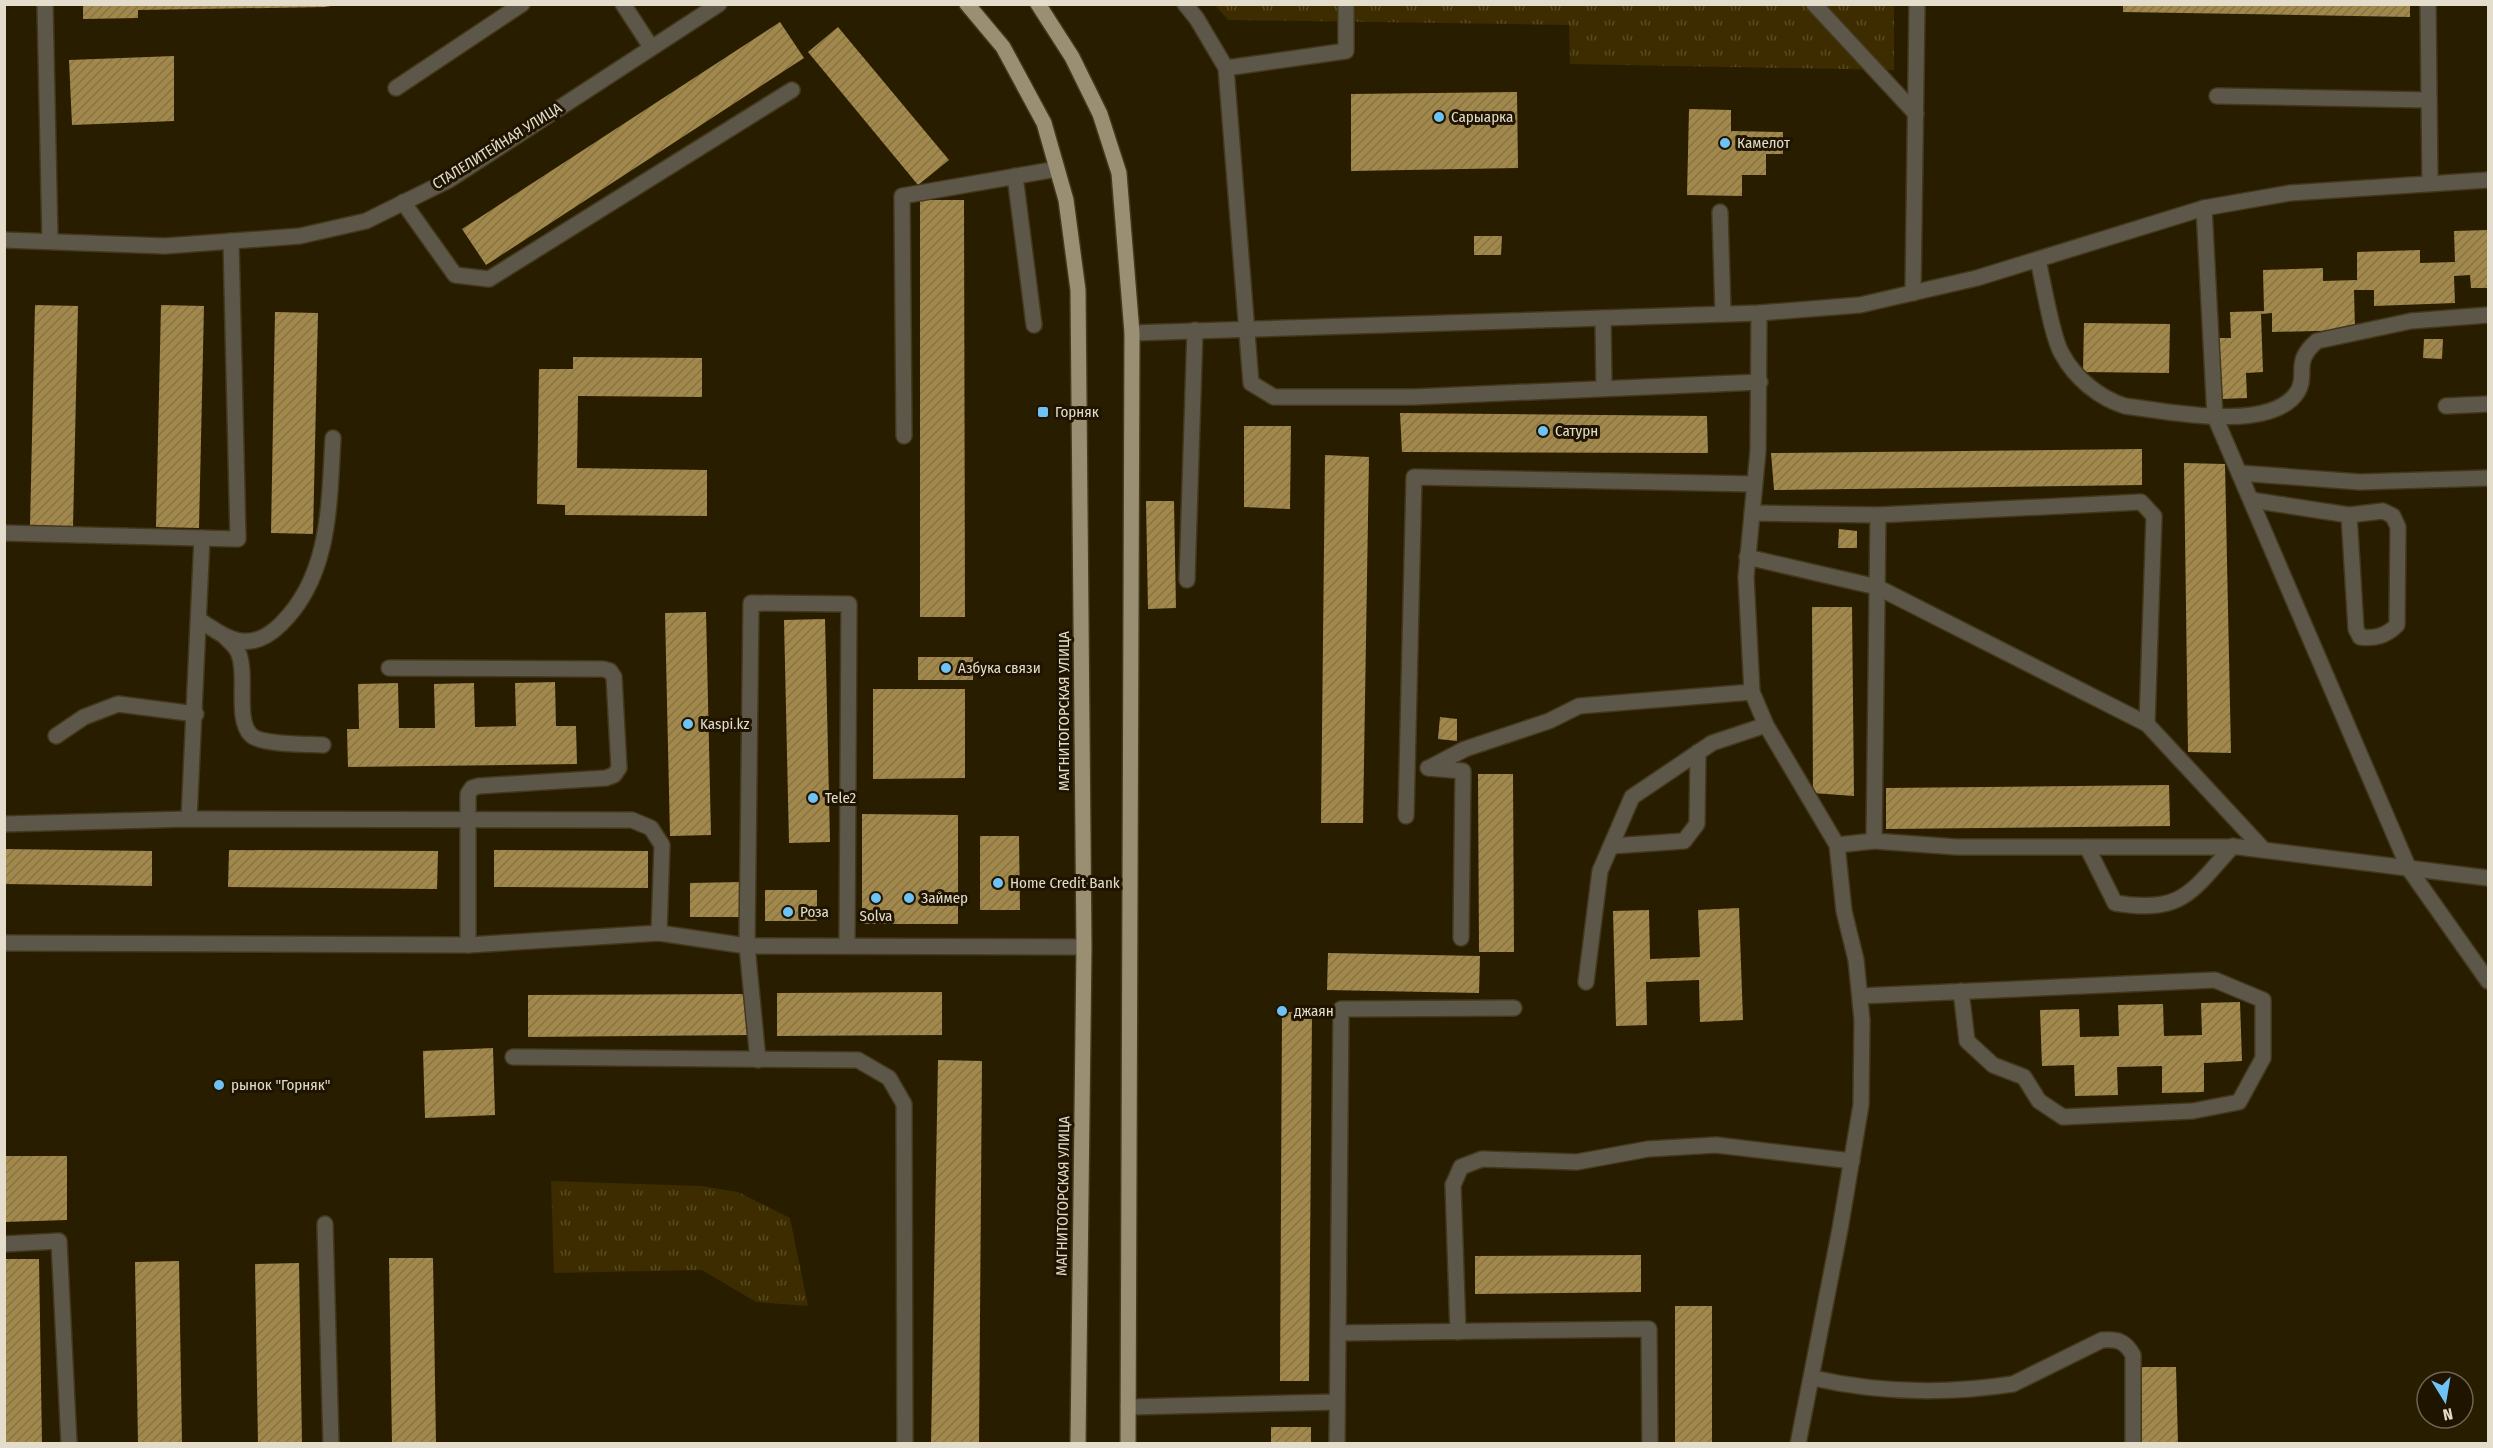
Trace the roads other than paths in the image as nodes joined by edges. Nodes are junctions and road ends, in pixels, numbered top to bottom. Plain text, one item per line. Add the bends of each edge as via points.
1 (45, 4) edge
2 (522, 4) edge
3 (623, 4) edge
4 (718, 4) edge
5 (967, 4) edge
6 (1038, 4) edge
7 (1185, 4) edge
8 (1346, 4) edge
9 (1814, 4) edge
10 (1917, 4) edge
11 (2428, 4) edge
12 (651, 47) junction
13 (1226, 68) junction
14 (396, 88) dead end
15 (792, 90) dead end
16 (2217, 96) dead end
17 (2429, 100) junction
18 (1916, 114) junction
19 (1057, 169) junction
20 (1015, 176) junction
21 (2488, 180) edge
22 (2430, 183) junction
23 (403, 202) junction
24 (2204, 208) junction
25 (1720, 212) dead end
26 (4, 240) edge
27 (231, 241) junction
28 (50, 242) junction
29 (2038, 260) junction
30 (1913, 293) junction
31 (1759, 313) junction
32 (1723, 314) junction
33 (2488, 315) edge
34 (1603, 318) junction
35 (1034, 325) dead end
36 (1246, 328) junction
37 (1195, 330) junction
38 (1132, 333) junction
39 (1760, 382) junction
40 (1604, 388) junction
41 (2488, 404) edge
42 (2446, 406) dead end
43 (2215, 417) junction
44 (904, 436) dead end
45 (333, 438) dead end
46 (2239, 473) junction
47 (2488, 478) edge
48 (1755, 484) junction
49 (2251, 500) junction
50 (1752, 513) junction
51 (1878, 515) junction
52 (2349, 515) junction
53 (4, 533) edge
54 (202, 538) junction
55 (1748, 557) junction
56 (1187, 580) dead end
57 (1877, 587) junction
58 (199, 620) junction
59 (224, 636) junction
60 (389, 668) dead end
61 (1752, 692) junction
62 (196, 714) junction
63 (2147, 724) junction
64 (1766, 725) junction
65 (56, 736) dead end
66 (323, 745) dead end
67 (1698, 752) junction
68 (1407, 765) junction
69 (1429, 768) junction
70 (1406, 816) dead end
71 (467, 817) junction
72 (189, 819) junction
73 (4, 824) edge
74 (1874, 841) junction
75 (1837, 845) junction
76 (1611, 846) junction
77 (2233, 846) junction
78 (2087, 847) junction
79 (2264, 850) junction
80 (2409, 869) junction
81 (2488, 878) edge
82 (659, 933) junction
83 (1461, 938) dead end
84 (4, 943) edge
85 (468, 945) junction
86 (747, 946) junction
87 (847, 946) junction
88 (1084, 947) junction
89 (2488, 981) edge
90 (1586, 982) dead end
91 (1961, 991) junction
92 (1860, 996) junction
93 (1514, 1008) dead end
94 (513, 1057) dead end
95 (758, 1059) junction
96 (1852, 1161) junction
97 (325, 1224) dead end
98 (4, 1244) edge
99 (1458, 1332) junction
100 (1338, 1333) junction
101 (1813, 1378) junction
102 (1337, 1402) junction
103 (1128, 1407) junction
104 (69, 1443) edge
105 (331, 1443) edge
106 (905, 1443) edge
107 (1078, 1443) edge
108 (1128, 1443) edge
109 (1336, 1443) edge
110 (1650, 1443) edge
111 (1798, 1443) edge
112 (2133, 1443) edge

1 - 28 street
2 - 14 street
3 - 12 street
4 - 12 street, СТАЛЕЛИТЕЙНАЯ УЛИЦА
5 - 19 main road, МАГНИТОГОРСКАЯ УЛИЦА via 1003,47 1044,123
6 - 38 main road via 1072,57 1100,114 1119,173
7 - 13 street
8 - 13 street via 1346,51
9 - 18 street
10 - 18 street
11 - 17 street
12 - 23 street, СТАЛЕЛИТЕЙНАЯ УЛИЦА via 449,180
13 - 36 street
15 - 23 street via 489,279 455,275
16 - 17 street
17 - 22 street
18 - 30 street
19 - 20 street
19 - 88 main road, МАГНИТОГОРСКАЯ УЛИЦА via 1066,200 1078,290
20 - 35 street
20 - 44 street via 902,196
21 - 22 street
22 - 24 street via 2290,193
23 - 27 street, СТАЛЕЛИТЕЙНАЯ УЛИЦА via 366,221 300,236
24 - 29 street
24 - 43 street
25 - 32 street
26 - 28 street, СТАЛЕЛИТЕЙНАЯ УЛИЦА
27 - 28 street, СТАЛЕЛИТЕЙНАЯ УЛИЦА via 165,246
27 - 54 street via 238,538
29 - 30 street
29 - 43 street via 2061,353 2087,385 2111,402 2125,406
30 - 31 street via 1860,305
31 - 32 street
31 - 39 street
32 - 34 street
33 - 43 street via 2411,321 2316,341 2306,350 2298,390 2279,408
34 - 36 street
34 - 40 street
36 - 37 street
36 - 40 street via 1251,383 1274,397 1413,397
37 - 38 street
37 - 56 street
38 - 103 main road
39 - 40 street
39 - 48 street
41 - 42 street
43 - 46 street
45 - 59 street via 328,528 310,588 268,636 248,641
46 - 47 street via 2360,482
46 - 49 street
48 - 50 street
48 - 68 street via 1414,477
49 - 52 street
49 - 80 street
50 - 51 street
50 - 55 street
51 - 57 street
51 - 63 street via 2141,502 2154,516
52 - 52 street via 2383,511 2393,516 2398,527 2397,625 2389,633 2372,639 2360,637 2355,629
53 - 54 street
54 - 58 street
55 - 57 street
55 - 61 street
57 - 63 street
57 - 74 street
58 - 59 street
58 - 62 street
59 - 66 street via 237,649 241,662 244,725 251,736 263,741
60 - 71 street via 603,669 614,677 619,768 614,775 472,788
61 - 64 street
61 - 69 street via 1579,706 1465,749
62 - 65 street via 118,704 84,717
62 - 72 street
63 - 79 street
64 - 67 street via 1712,742
64 - 75 street
67 - 76 street via 1632,797
67 - 76 street via 1697,824 1684,841
68 - 69 street
68 - 70 street
69 - 83 street via 1463,771
71 - 72 street
71 - 82 street via 632,820 651,828 662,845
71 - 85 street
72 - 73 street
74 - 75 street
74 - 78 street via 1957,847
75 - 92 street
76 - 90 street via 1600,872
77 - 78 street
77 - 78 street via 2186,897 2160,906 2137,907 2115,903
77 - 79 street
79 - 80 street
80 - 81 street
80 - 89 street
82 - 85 street
82 - 86 street
84 - 85 street
86 - 87 street
86 - 87 street via 751,603 827,603 849,604
86 - 95 street
87 - 88 street
88 - 107 main road, МАГНИТОГОРСКАЯ УЛИЦА
91 - 91 street via 2215,980 2263,1000 2263,1058 2239,1102 2193,1111 2063,1117 2039,1101 2024,1077 1993,1065 1967,1041
91 - 92 street
92 - 96 street via 1861,1105
93 - 100 street via 1341,1009
94 - 95 street
95 - 106 street via 858,1060 889,1078 904,1104
96 - 99 street via 1716,1145 1648,1149 1577,1162 1482,1159 1461,1167 1453,1185
96 - 101 street
97 - 105 street
98 - 104 street via 59,1241
99 - 100 street
99 - 110 street via 1649,1329
100 - 102 street
101 - 111 street
101 - 112 street via 1851,1387 1924,1391 1998,1387 2013,1384 2102,1340 2117,1339 2133,1355
102 - 103 street
102 - 109 street
103 - 108 main road

